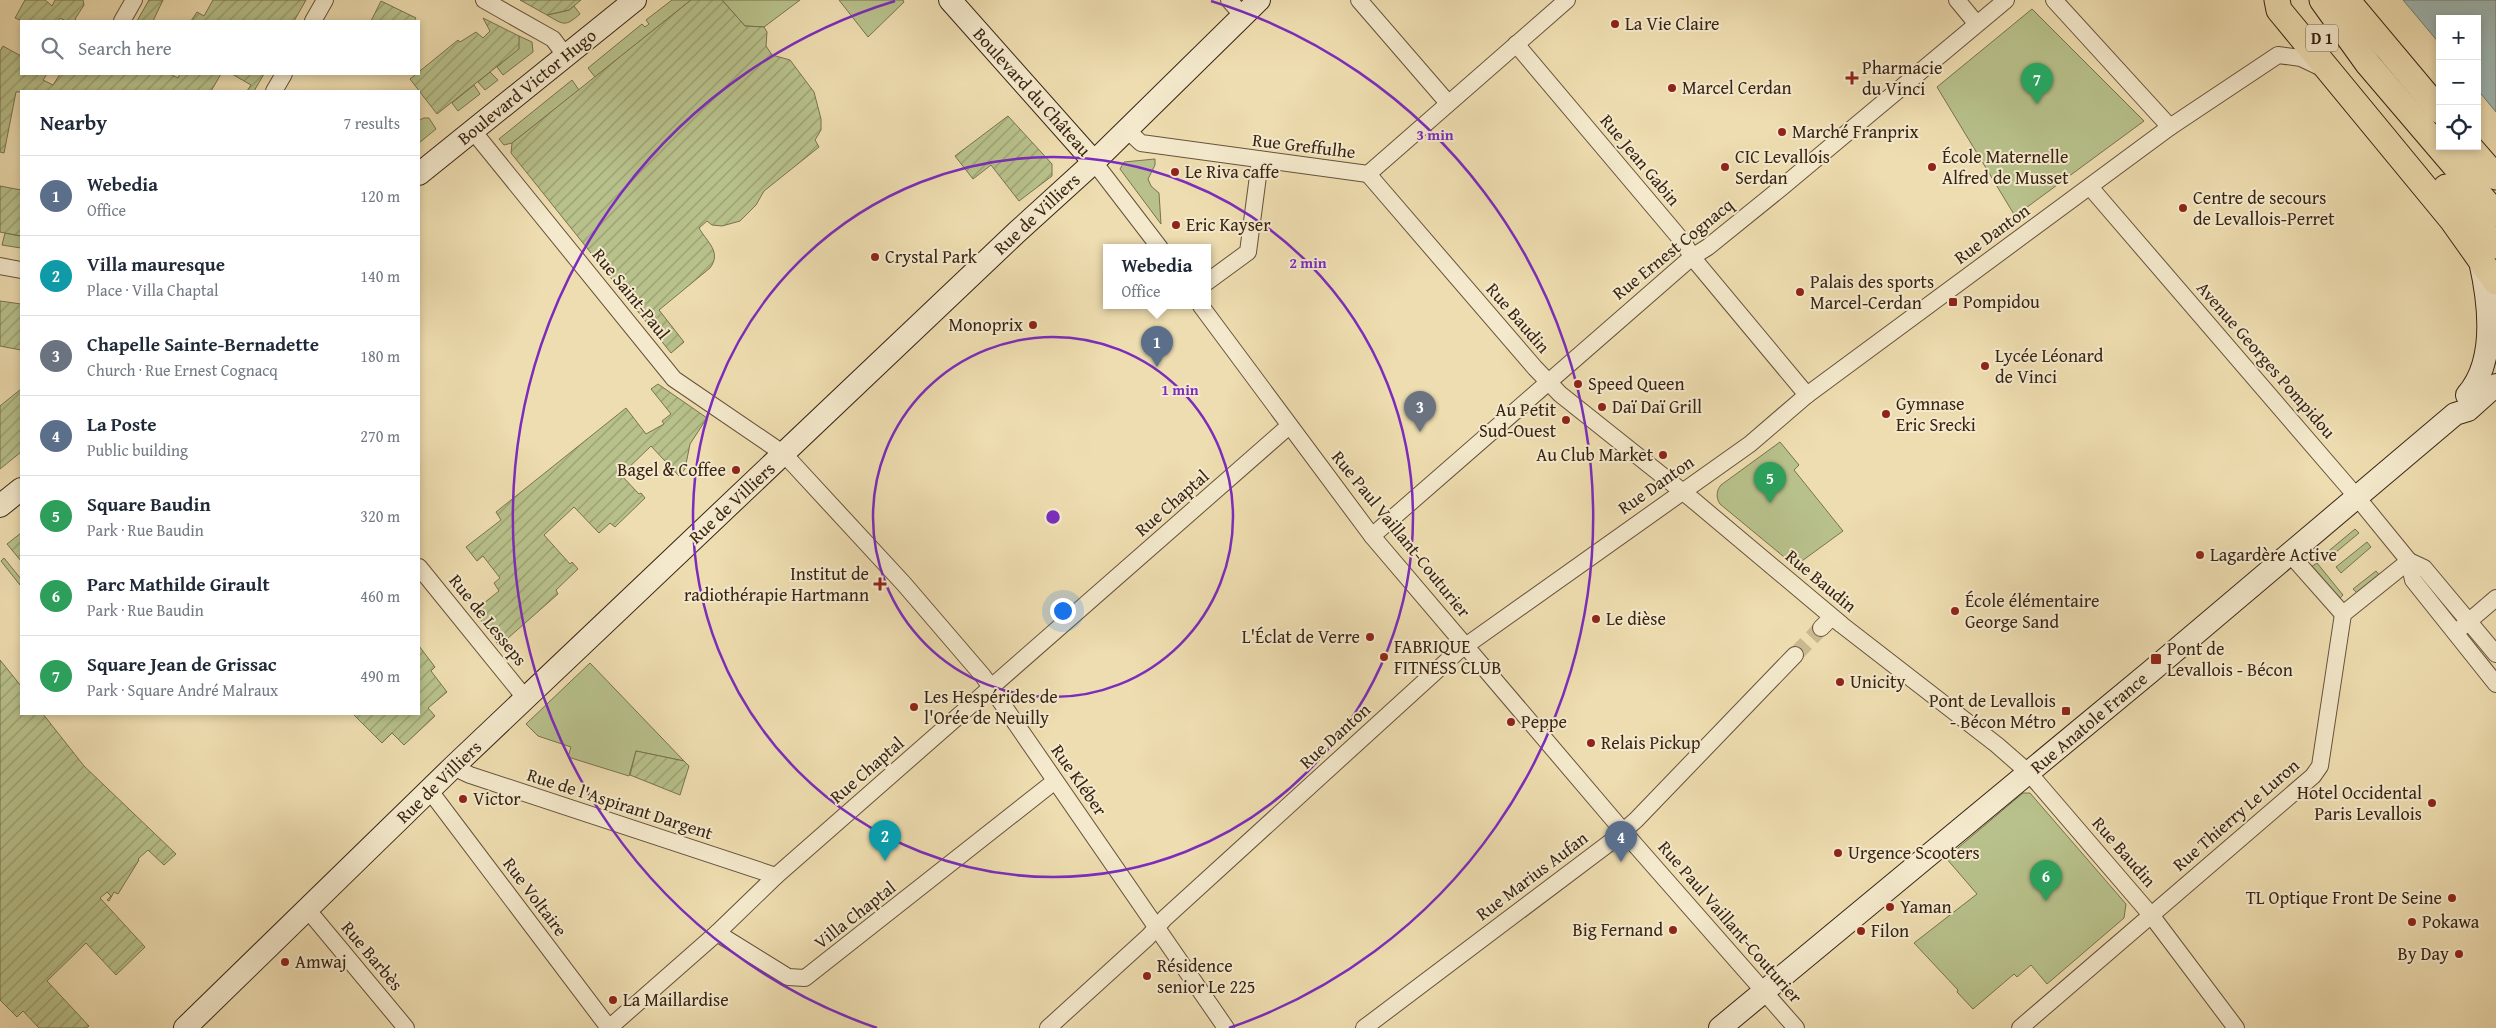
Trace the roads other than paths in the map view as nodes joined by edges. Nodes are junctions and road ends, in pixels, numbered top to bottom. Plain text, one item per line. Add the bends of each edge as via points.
1 (134, 0) edge
2 (325, 0) edge
3 (484, 0) edge
4 (635, 0) edge
5 (950, 0) edge
6 (1259, 0) edge
7 (1359, 0) edge
8 (1567, 0) edge
9 (1957, 0) edge
10 (2006, 0) edge
11 (2054, 0) edge
12 (2277, 0) edge
13 (2287, 0) edge
14 (2322, 0) edge
15 (2347, 0) edge
16 (1236, 8) edge
17 (123, 20) edge
18 (314, 20) edge
19 (1976, 23) junction
20 (1516, 44) junction
21 (565, 55) junction
22 (2331, 73) junction
23 (283, 75) edge
24 (275, 90) edge
25 (1448, 103) junction
26 (2436, 106) edge
27 (2170, 127) junction
28 (1127, 130) junction
29 (474, 131) junction
30 (2472, 150) edge
31 (1260, 161) junction
32 (1094, 162) junction
33 (420, 173) edge
34 (1368, 174) junction
35 (2496, 177) edge
36 (2090, 187) junction
37 (2496, 214) edge
38 (1157, 244) edge
39 (1692, 257) junction
40 (0, 266) edge
41 (2491, 267) edge
42 (20, 270) edge
43 (1211, 279) edge
44 (1203, 309) edge
45 (1549, 382) junction
46 (2496, 385) edge
47 (1807, 395) junction
48 (2455, 414) junction
49 (1289, 426) junction
50 (784, 454) junction
51 (20, 489) edge
52 (1682, 491) junction
53 (2356, 496) junction
54 (0, 506) edge
55 (1372, 536) junction
56 (2289, 553) junction
57 (2408, 561) junction
58 (420, 568) edge
59 (2496, 598) edge
60 (2344, 614) junction
61 (2468, 622) junction
62 (2455, 633) junction
63 (1466, 646) junction
64 (2496, 654) edge
65 (1795, 655) tunnel mouth
66 (2496, 684) edge
67 (992, 687) junction
68 (526, 699) junction
69 (454, 767) junction
70 (2028, 773) junction
71 (1055, 781) junction
72 (430, 791) junction
73 (1623, 831) junction
74 (776, 876) junction
75 (307, 909) junction
76 (2151, 915) junction
77 (1157, 928) junction
78 (717, 933) junction
79 (1765, 992) junction
80 (188, 1027) edge
81 (406, 1028) edge
82 (609, 1028) edge
83 (1048, 1028) edge
84 (1226, 1028) edge
85 (1364, 1028) edge
86 (1720, 1028) edge
87 (1796, 1028) edge
88 (2020, 1028) edge
89 (2236, 1028) edge

1 - 17 street
2 - 18 street
3 - 21 street via 553,39
4 - 21 street, Boulevard Victor Hugo
5 - 32 street, Boulevard du Château
6 - 16 street, Rue de Villiers
7 - 25 street
8 - 20 street, Rue Greffulhe
9 - 19 street
10 - 19 street, Rue Ernest Cognacq
11 - 27 street
12 - 22 main road via 2280,10
13 - 41 main road, D 1 via 2356,78
14 - 37 main road, D 1 via 2368,64
15 - 26 main road
16 - 28 street, Rue de Villiers
19 - 39 street, Rue Ernest Cognacq via 1781,188
20 - 25 street, Rue Greffulhe
20 - 39 street, Rue Jean Gabin via 1684,243
21 - 29 street, Boulevard Victor Hugo
22 - 27 street, Rue Danton via 2301,58 2278,55
22 - 41 main road
23 - 24 street
25 - 34 street, Rue Greffulhe
27 - 36 street, Rue Danton
28 - 31 street, Rue Greffulhe via 1141,143
28 - 32 street, Rue de Villiers
29 - 33 street, Boulevard Victor Hugo
29 - 50 street, Rue Saint-Paul via 674,379
30 - 35 main road
31 - 34 street, Rue Greffulhe
31 - 43 street via 1248,252
32 - 38 street
32 - 50 street, Rue de Villiers
34 - 45 street, Rue Baudin
36 - 47 street, Rue Danton
36 - 53 street, Avenue Georges Pompidou
39 - 45 street, Rue Ernest Cognacq
39 - 47 street, Rue Jean Gabin
40 - 42 street
41 - 48 street via 2486,287 2492,330 2490,361 2484,377 2463,399
44 - 49 street, Rue Paul Vaillant-Couturier
45 - 52 street, Rue Baudin
45 - 55 street, Rue Ernest Cognacq
46 - 48 street via 2468,410
47 - 52 street, Rue Danton via 1750,444
48 - 53 street, Rue Anatole France
49 - 55 street, Rue Paul Vaillant-Couturier
49 - 67 street, Rue Chaptal
50 - 67 street, Rue Kléber via 904,584
50 - 68 street, Rue de Villiers
51 - 54 street
52 - 63 street, Rue Danton
52 - 70 street, Rue Baudin via 1827,622 1997,745
53 - 56 street, Rue Anatole France
53 - 57 street, Avenue Georges Pompidou
55 - 63 street, Rue Paul Vaillant-Couturier
56 - 60 street
56 - 70 street, Rue Anatole France
57 - 60 street
57 - 61 street, Avenue Georges Pompidou via 2424,568
57 - 62 street, Avenue Georges Pompidou via 2413,580
58 - 68 street, Rue de Lesseps
59 - 61 street
60 - 76 street, Rue Thierry Le Luron via 2320,766 2313,776
61 - 62 street
61 - 64 street, Avenue Georges Pompidou
62 - 66 street, Avenue Georges Pompidou
63 - 73 street, Rue Paul Vaillant-Couturier
63 - 77 street, Rue Danton
65 - 73 street, Rue Marius Aufan
67 - 71 street, Rue Kléber
67 - 74 street, Rue Chaptal
68 - 69 street, Rue de Villiers
69 - 72 street, Rue de Villiers
69 - 74 street, Rue de l'Aspirant Dargent
70 - 76 street, Rue Baudin
70 - 79 street, Rue Anatole France
71 - 77 street, Rue Kléber
71 - 78 street, Villa Chaptal via 805,978 788,977
72 - 75 street, Rue de Villiers
72 - 82 street, Rue Voltaire
73 - 79 street, Rue Paul Vaillant-Couturier
73 - 85 street, Rue Marius Aufan
74 - 78 street, Rue Chaptal
75 - 80 street, Rue de Villiers
75 - 81 street, Rue Barbès
76 - 88 street, Rue Thierry Le Luron
76 - 89 street, Rue Baudin
77 - 83 street, Rue Danton
77 - 84 street, Rue Kléber
78 - 82 street, Rue Chaptal
79 - 86 street, Rue Anatole France
79 - 87 street, Rue Paul Vaillant-Couturier

